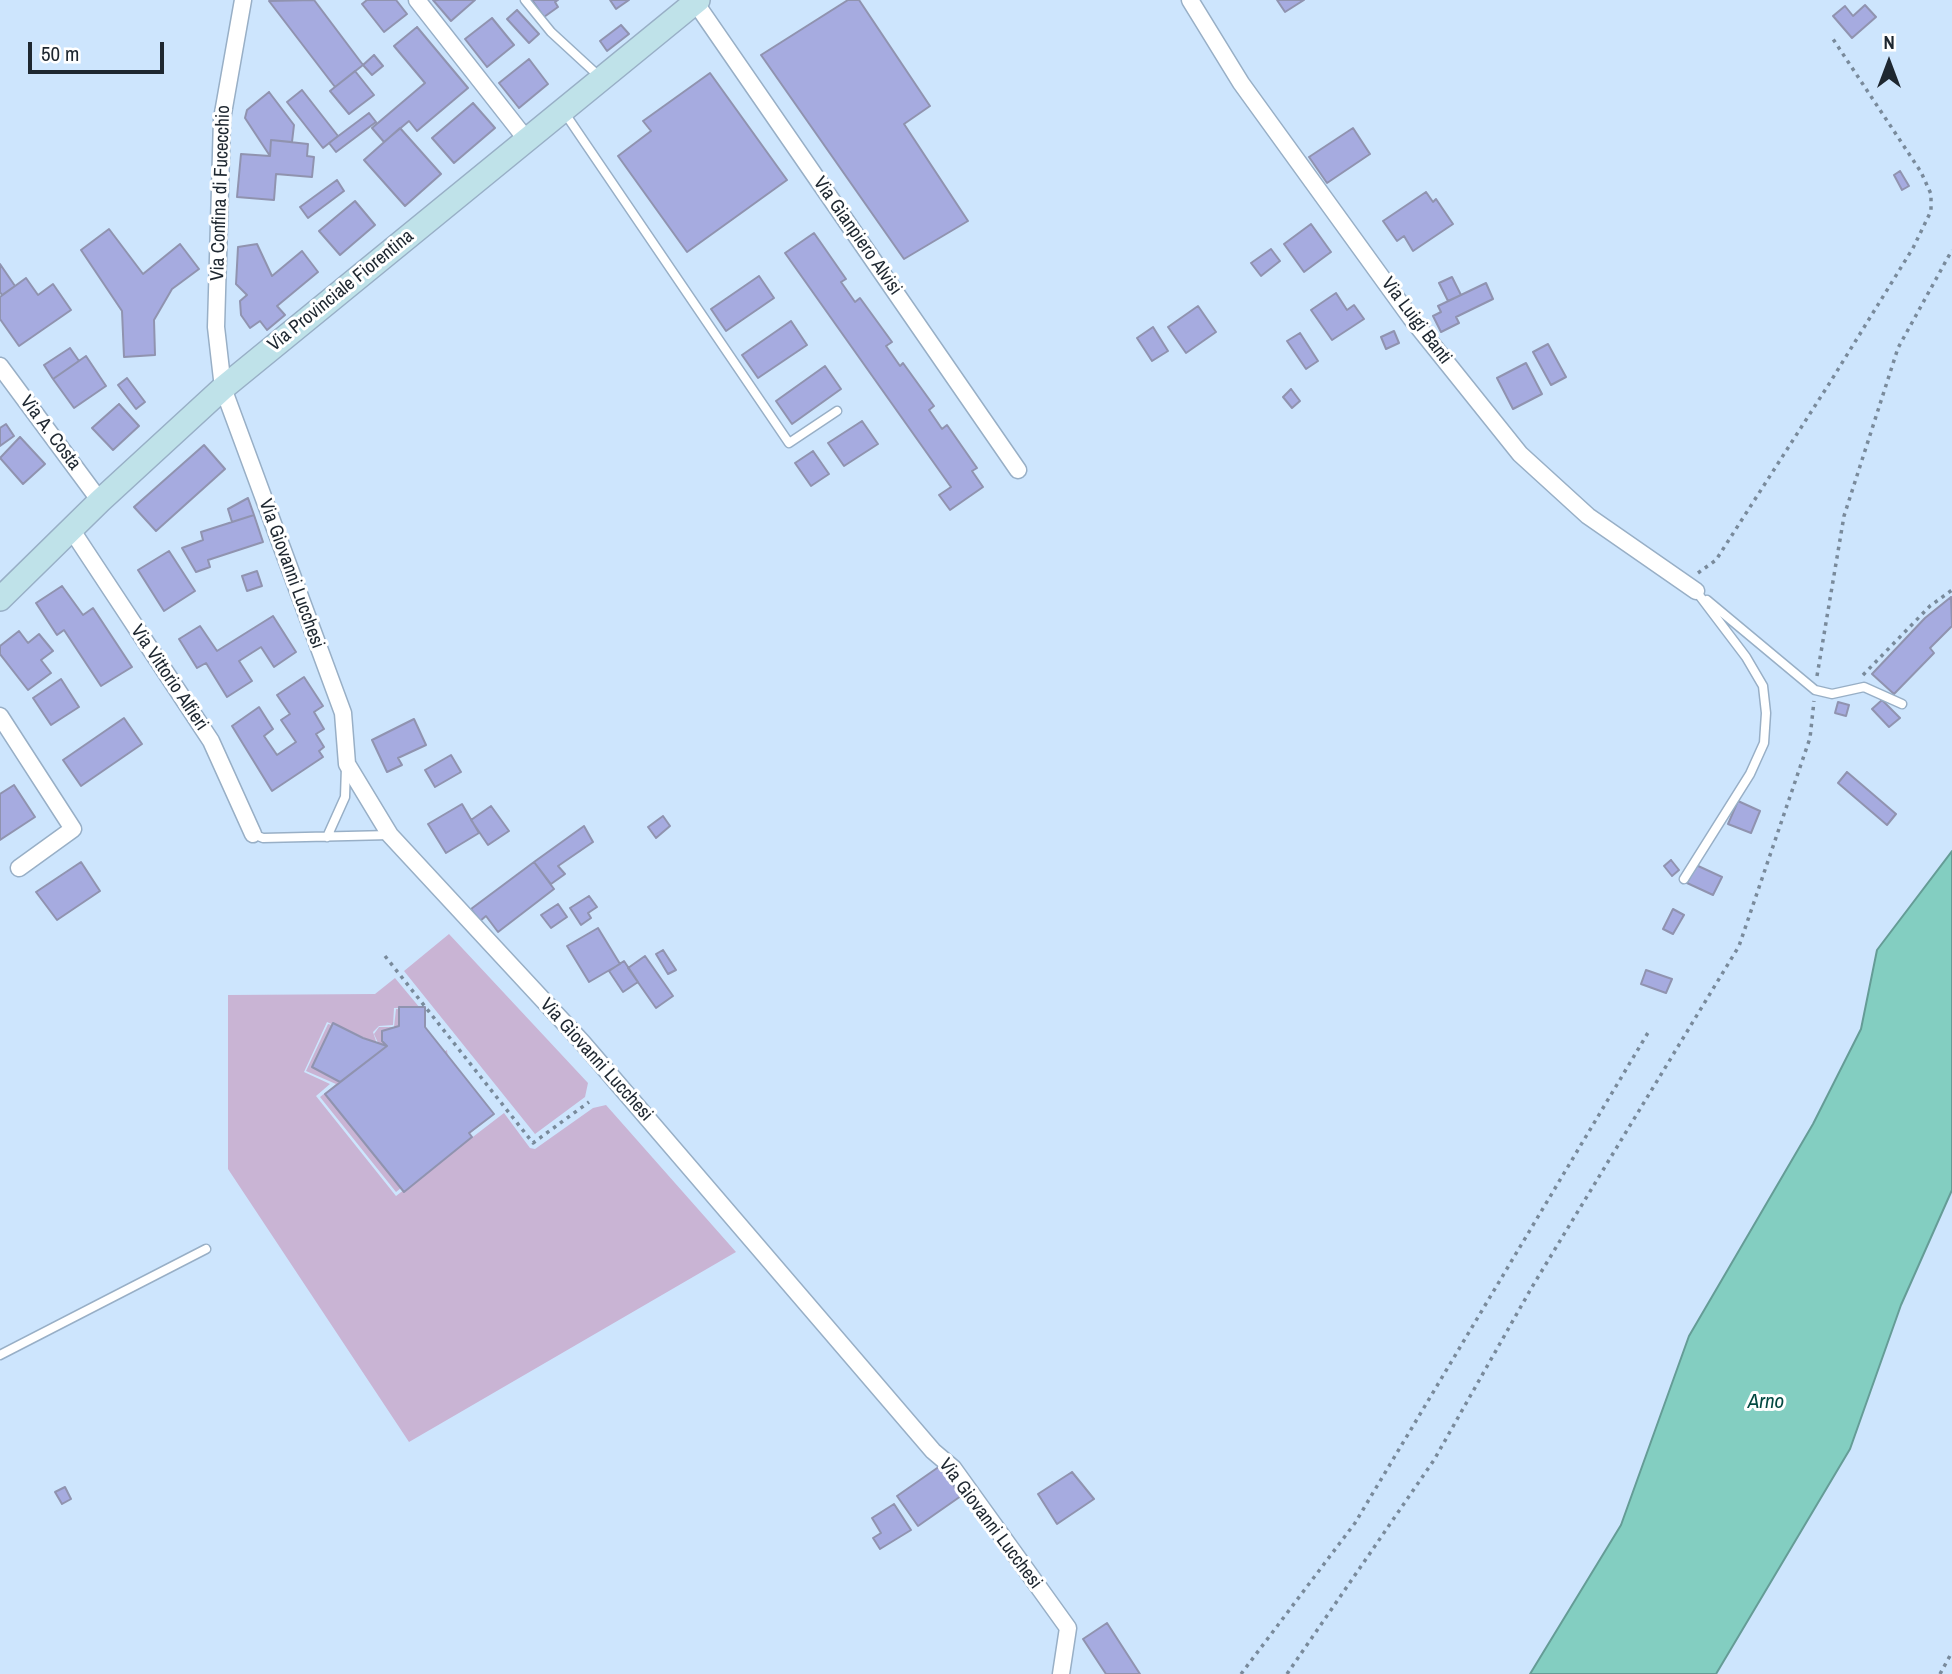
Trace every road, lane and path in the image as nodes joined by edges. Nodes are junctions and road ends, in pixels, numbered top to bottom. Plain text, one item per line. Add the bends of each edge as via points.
1 (243, 0) edge
2 (417, 0) edge
3 (525, 0) edge
4 (1190, 0) edge
5 (696, 1) edge
6 (1833, 39) dead end
7 (601, 78) junction
8 (562, 109) junction
9 (526, 139) junction
10 (1952, 250) edge
11 (0, 366) edge
12 (223, 388) junction
13 (837, 411) dead end
14 (1018, 470) dead end
15 (100, 501) junction
16 (71, 529) junction
17 (1680, 580) junction
18 (1952, 590) edge
19 (1696, 591) junction
20 (0, 599) edge
21 (1848, 688) junction
22 (1815, 690) junction
23 (1902, 704) dead end
24 (0, 716) edge
25 (346, 764) junction
26 (253, 834) joint
27 (390, 835) junction
28 (327, 837) junction
29 (19, 868) dead end
30 (1684, 879) dead end
31 (385, 956) dead end
32 (1649, 1031) dead end
33 (589, 1102) dead end
34 (206, 1249) dead end
35 (0, 1355) edge
36 (1952, 1651) edge
37 (1061, 1674) edge
38 (1241, 1674) edge
39 (1287, 1674) edge
40 (1940, 1674) edge

1 - 12 street, Via Confina di Fucecchio via 221,132 216,327
2 - 9 street
3 - 7 lane via 551,32
4 - 17 street, Via Luigi Banti via 1241,83 1411,318 1520,454 1588,516
5 - 7 main road, Via Provinciale Fiorentina
5 - 14 street, Via Gianpiero Alvisi
6 - 17 path via 1920,172 1931,194 1931,211 1913,248 1716,560 1704,571
7 - 8 main road, Via Provinciale Fiorentina
8 - 9 main road, Via Provinciale Fiorentina
8 - 13 lane via 789,443
9 - 12 main road, Via Provinciale Fiorentina
10 - 22 path via 1898,348 1844,516
11 - 15 street, Via A. Costa
12 - 15 main road, Via Provinciale Fiorentina
12 - 25 street, Via Giovanni Lucchesi via 343,713
15 - 16 main road, Via Provinciale Fiorentina
16 - 20 main road, Via Provinciale Fiorentina
16 - 26 street, Via Vittorio Alfieri via 211,741
17 - 19 street, Via Luigi Banti
18 - 21 path
19 - 22 lane
19 - 30 lane via 1763,686 1766,713 1764,743 1750,774
21 - 22 lane via 1832,694
21 - 23 lane via 1864,687
22 - 39 path via 1810,738 1739,946 1532,1287 1434,1460
24 - 29 street via 73,829
25 - 27 street, Via Giovanni Lucchesi
25 - 28 lane via 345,797
26 - 28 lane via 263,838
27 - 28 lane
27 - 37 street, Via Giovanni Lucchesi via 582,1042 933,1451 953,1468 1068,1628
31 - 33 path via 533,1143
32 - 38 path via 1355,1523
34 - 35 lane
36 - 40 path

